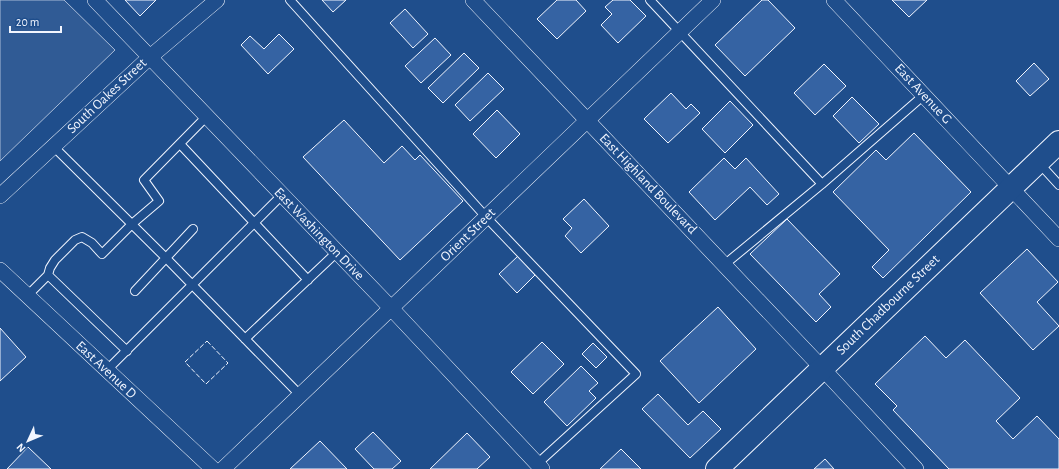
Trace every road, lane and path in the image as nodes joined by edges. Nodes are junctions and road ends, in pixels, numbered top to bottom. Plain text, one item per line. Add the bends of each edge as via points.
1 (95, 0) edge
2 (217, 0) edge
3 (290, 0) edge
4 (473, 0) edge
5 (650, 0) edge
6 (713, 0) edge
7 (834, 0) edge
8 (680, 32) junction
9 (150, 57) junction
10 (924, 95) junction
11 (207, 116) junction
12 (587, 120) junction
13 (1059, 142) edge
14 (180, 144) junction
15 (53, 146) junction
16 (1038, 162) junction
17 (822, 184) junction
18 (1059, 185) edge
19 (1011, 188) junction
20 (282, 195) junction
21 (0, 196) edge
22 (486, 217) junction
23 (254, 222) junction
24 (132, 224) junction
25 (193, 228) dead end
26 (1059, 239) edge
27 (337, 252) junction
28 (166, 258) junction
29 (724, 265) junction
30 (0, 270) edge
31 (48, 275) junction
32 (308, 280) junction
33 (192, 284) junction
34 (135, 291) dead end
35 (27, 296) junction
36 (391, 308) junction
37 (245, 339) junction
38 (127, 350) junction
39 (822, 368) junction
40 (107, 370) junction
41 (300, 394) junction
42 (539, 466) edge
43 (213, 469) edge
44 (223, 469) edge
45 (717, 469) edge
46 (916, 469) edge

1 - 9 street, East Washington Drive
2 - 9 street, South Oakes Street
3 - 22 lane
4 - 12 street, East Highland Boulevard
5 - 8 lane
6 - 8 street, Orient Street
7 - 10 street, East Avenue G
8 - 12 street, Orient Street
8 - 17 lane
9 - 11 street, East Washington Drive
9 - 15 street, South Oakes Street
10 - 17 lane
10 - 19 street, East Avenue G
11 - 14 lane
11 - 20 street, East Washington Drive
12 - 22 street, Orient Street
12 - 29 street, East Highland Boulevard
13 - 16 main road, South Chadbourne Street
14 - 23 lane
14 - 24 lane via 144,180 159,201
15 - 21 street, South Oakes Street
15 - 24 lane
16 - 18 lane
16 - 19 main road, South Chadbourne Street
17 - 29 lane
19 - 26 street, East Avenue G
19 - 39 main road, South Chadbourne Street
20 - 23 lane
20 - 27 street, East Washington Drive
22 - 36 street, Orient Street
22 - 42 lane via 636,374
23 - 32 lane
23 - 33 lane
24 - 28 lane
24 - 31 lane via 102,254 82,237 75,240 55,260
25 - 28 lane
27 - 32 lane
27 - 36 street, East Washington Drive
28 - 33 lane
28 - 34 lane
29 - 39 street, East Highland Boulevard
30 - 35 street, East Avenue D
31 - 35 lane
31 - 38 lane
32 - 37 lane
33 - 37 lane
33 - 38 lane
35 - 40 street, East Avenue D
36 - 41 street, Orient Street
36 - 42 street, East Washington Drive
37 - 41 lane
38 - 40 lane
39 - 45 main road, South Chadbourne Street
39 - 46 street, East Highland Boulevard
40 - 43 street, East Avenue D
41 - 44 street, Orient Street

